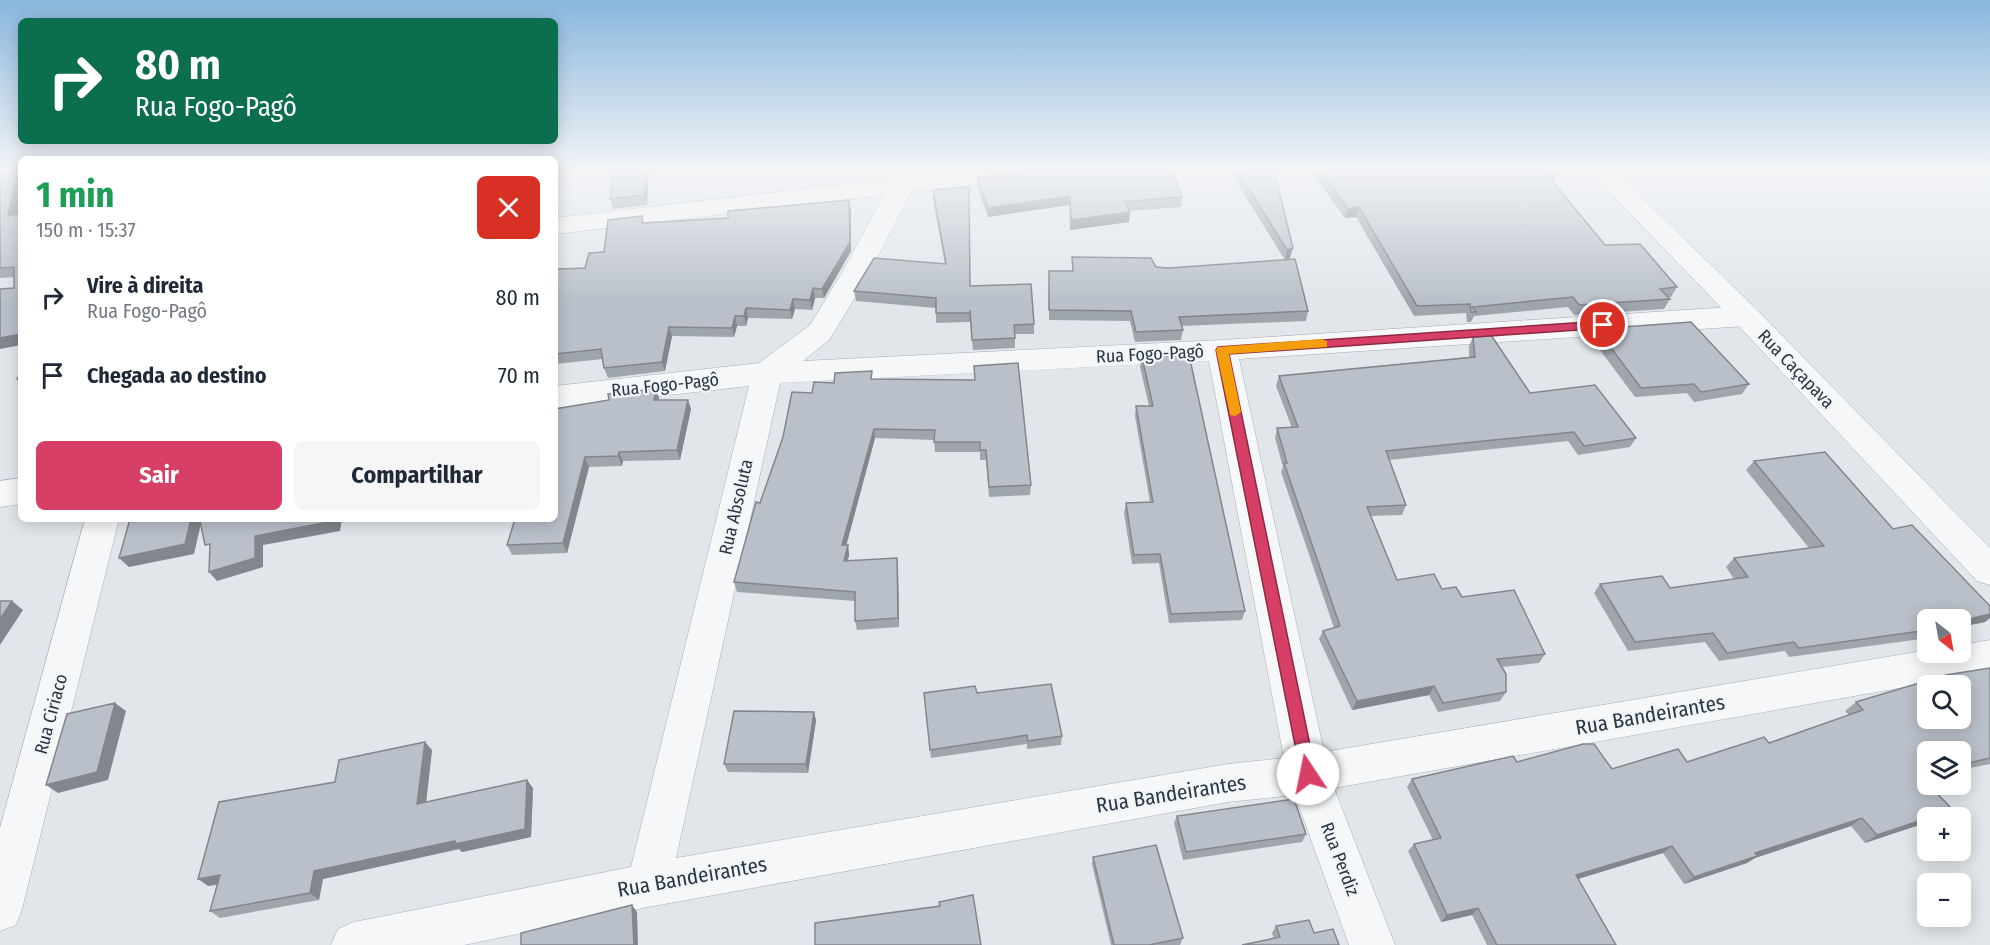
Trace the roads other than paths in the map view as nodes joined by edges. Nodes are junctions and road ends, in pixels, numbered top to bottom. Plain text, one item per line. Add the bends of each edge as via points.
1 (641, 214) edge
2 (884, 214) edge
3 (1644, 214) edge
4 (558, 226) edge
5 (1746, 316) junction
6 (1222, 350) junction
7 (767, 373) junction
8 (558, 397) edge
9 (18, 491) edge
10 (0, 494) edge
11 (101, 522) edge
12 (1990, 571) edge
13 (1990, 656) edge
14 (1308, 774) junction
15 (648, 885) junction
16 (0, 909) edge
17 (354, 945) edge
18 (1372, 945) edge

1 - 4 street
2 - 7 street via 854,276 820,332
3 - 5 street, Rua Caçapava
5 - 6 street, Rua Fogo-Pagô
5 - 12 street, Rua Caçapava
6 - 7 street, Rua Fogo-Pagô
6 - 14 street, Rua Perdiz
7 - 8 street, Rua Fogo-Pagô
7 - 15 street, Rua Absoluta
9 - 10 street
11 - 16 street, Rua Ciriaco
13 - 14 street, Rua Bandeirantes
14 - 15 street, Rua Bandeirantes via 1228,783
14 - 18 street, Rua Perdiz
15 - 17 street, Rua Bandeirantes

